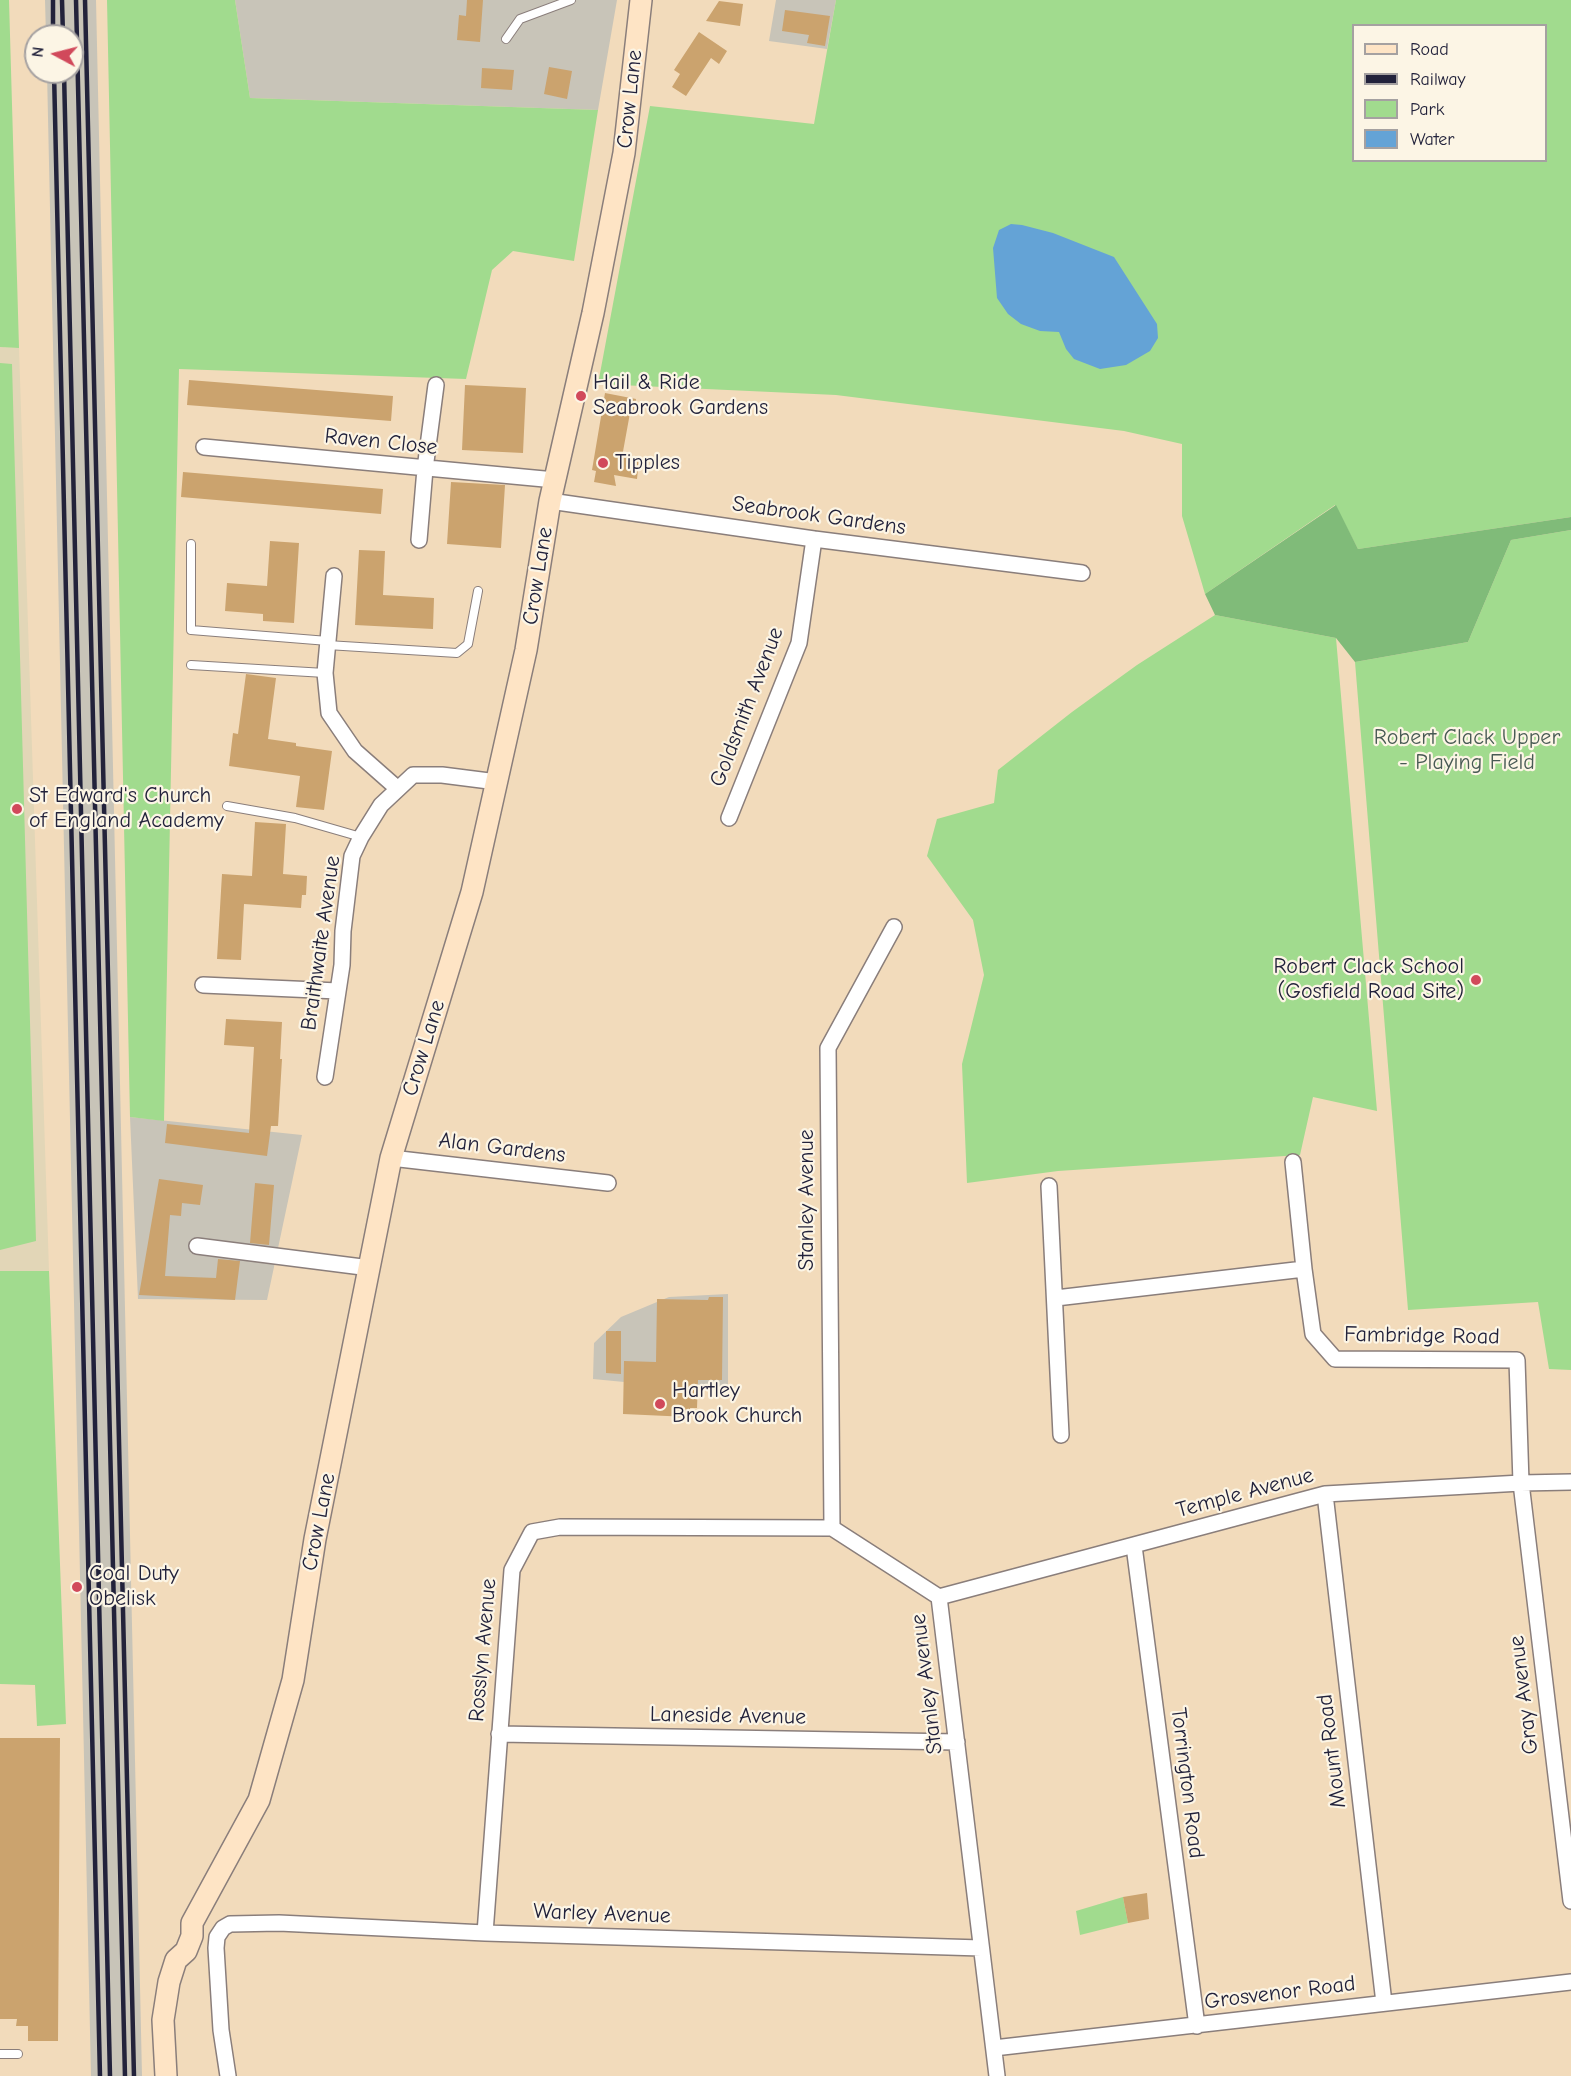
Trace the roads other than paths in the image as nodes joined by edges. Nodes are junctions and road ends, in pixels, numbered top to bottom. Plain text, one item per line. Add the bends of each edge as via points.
1 (572, 0) edge
2 (641, 0) edge
3 (506, 39) dead end
4 (436, 386) dead end
5 (204, 447) dead end
6 (425, 469) junction
7 (555, 480) junction
8 (550, 501) junction
9 (814, 539) junction
10 (418, 540) dead end
11 (191, 544) dead end
12 (1082, 573) dead end
13 (334, 576) dead end
14 (478, 591) dead end
15 (327, 643) junction
16 (191, 665) dead end
17 (325, 673) junction
18 (497, 782) junction
19 (398, 789) junction
20 (227, 806) dead end
21 (729, 818) dead end
22 (361, 837) junction
23 (894, 927) dead end
24 (203, 985) dead end
25 (338, 991) junction
26 (325, 1077) dead end
27 (392, 1158) junction
28 (1293, 1162) dead end
29 (608, 1183) dead end
30 (1049, 1186) dead end
31 (196, 1246) dead end
32 (370, 1268) junction
33 (1304, 1269) junction
34 (1056, 1298) junction
35 (1061, 1435) dead end
36 (1571, 1482) edge
37 (1521, 1483) junction
38 (1325, 1494) junction
39 (832, 1528) junction
40 (1134, 1546) junction
41 (939, 1597) junction
42 (499, 1734) junction
43 (957, 1742) junction
44 (1571, 1901) edge
45 (485, 1933) junction
46 (981, 1948) junction
47 (1571, 1982) edge
48 (1384, 2003) junction
49 (1197, 2026) junction
50 (994, 2049) junction
51 (0, 2054) edge
52 (18, 2054) dead end
53 (165, 2076) edge
54 (228, 2076) edge
55 (997, 2076) edge

1 - 3 lane via 520,19
2 - 7 street, Crow Lane via 624,153
4 - 6 street
5 - 6 street, Raven Close
6 - 7 street, Raven Close
6 - 10 street
7 - 8 street, Crow Lane
8 - 9 street, Seabrook Gardens
8 - 18 street, Crow Lane via 526,650
9 - 12 street, Seabrook Gardens
9 - 21 street, Goldsmith Avenue via 799,643
11 - 15 lane via 191,630
13 - 15 street
14 - 15 lane via 468,644 457,653
15 - 17 street
16 - 17 lane
17 - 19 street via 328,713 355,751
18 - 19 street, Braithwaite Avenue via 413,775
18 - 27 street, Crow Lane via 472,892
19 - 22 street, Braithwaite Avenue via 381,805
20 - 22 lane via 295,818
22 - 25 street, Braithwaite Avenue via 352,856
23 - 39 street, Stanley Avenue via 828,1048
24 - 25 street
25 - 26 street, Braithwaite Avenue
27 - 29 street, Alan Gardens
27 - 32 street, Crow Lane
28 - 33 street
30 - 34 street
31 - 32 street
32 - 53 street, Crow Lane via 315,1539 293,1680 260,1800 192,1923 186,1951 176,1960 163,2020
33 - 34 street
33 - 37 street, Fambridge Road via 1313,1335 1335,1359 1517,1360
34 - 35 street
36 - 37 street, Temple Avenue
37 - 38 street, Temple Avenue
37 - 44 street, Gray Avenue
38 - 40 street, Temple Avenue
38 - 48 street, Mount Road
39 - 41 street, Stanley Avenue
39 - 42 street, Rosslyn Avenue via 560,1527 532,1532 512,1570
40 - 41 street, Temple Avenue
40 - 49 street, Torrington Road
41 - 43 street, Stanley Avenue
42 - 43 street, Laneside Avenue
42 - 45 street, Rosslyn Avenue
43 - 46 street, Stanley Avenue
45 - 46 street, Warley Avenue
45 - 54 street, Warley Avenue via 230,1924 217,1937 216,1948
46 - 50 street, Stanley Avenue
47 - 48 street, Grosvenor Road
48 - 49 street, Grosvenor Road
49 - 50 street, Grosvenor Road
50 - 55 street, Stanley Avenue
51 - 52 lane

